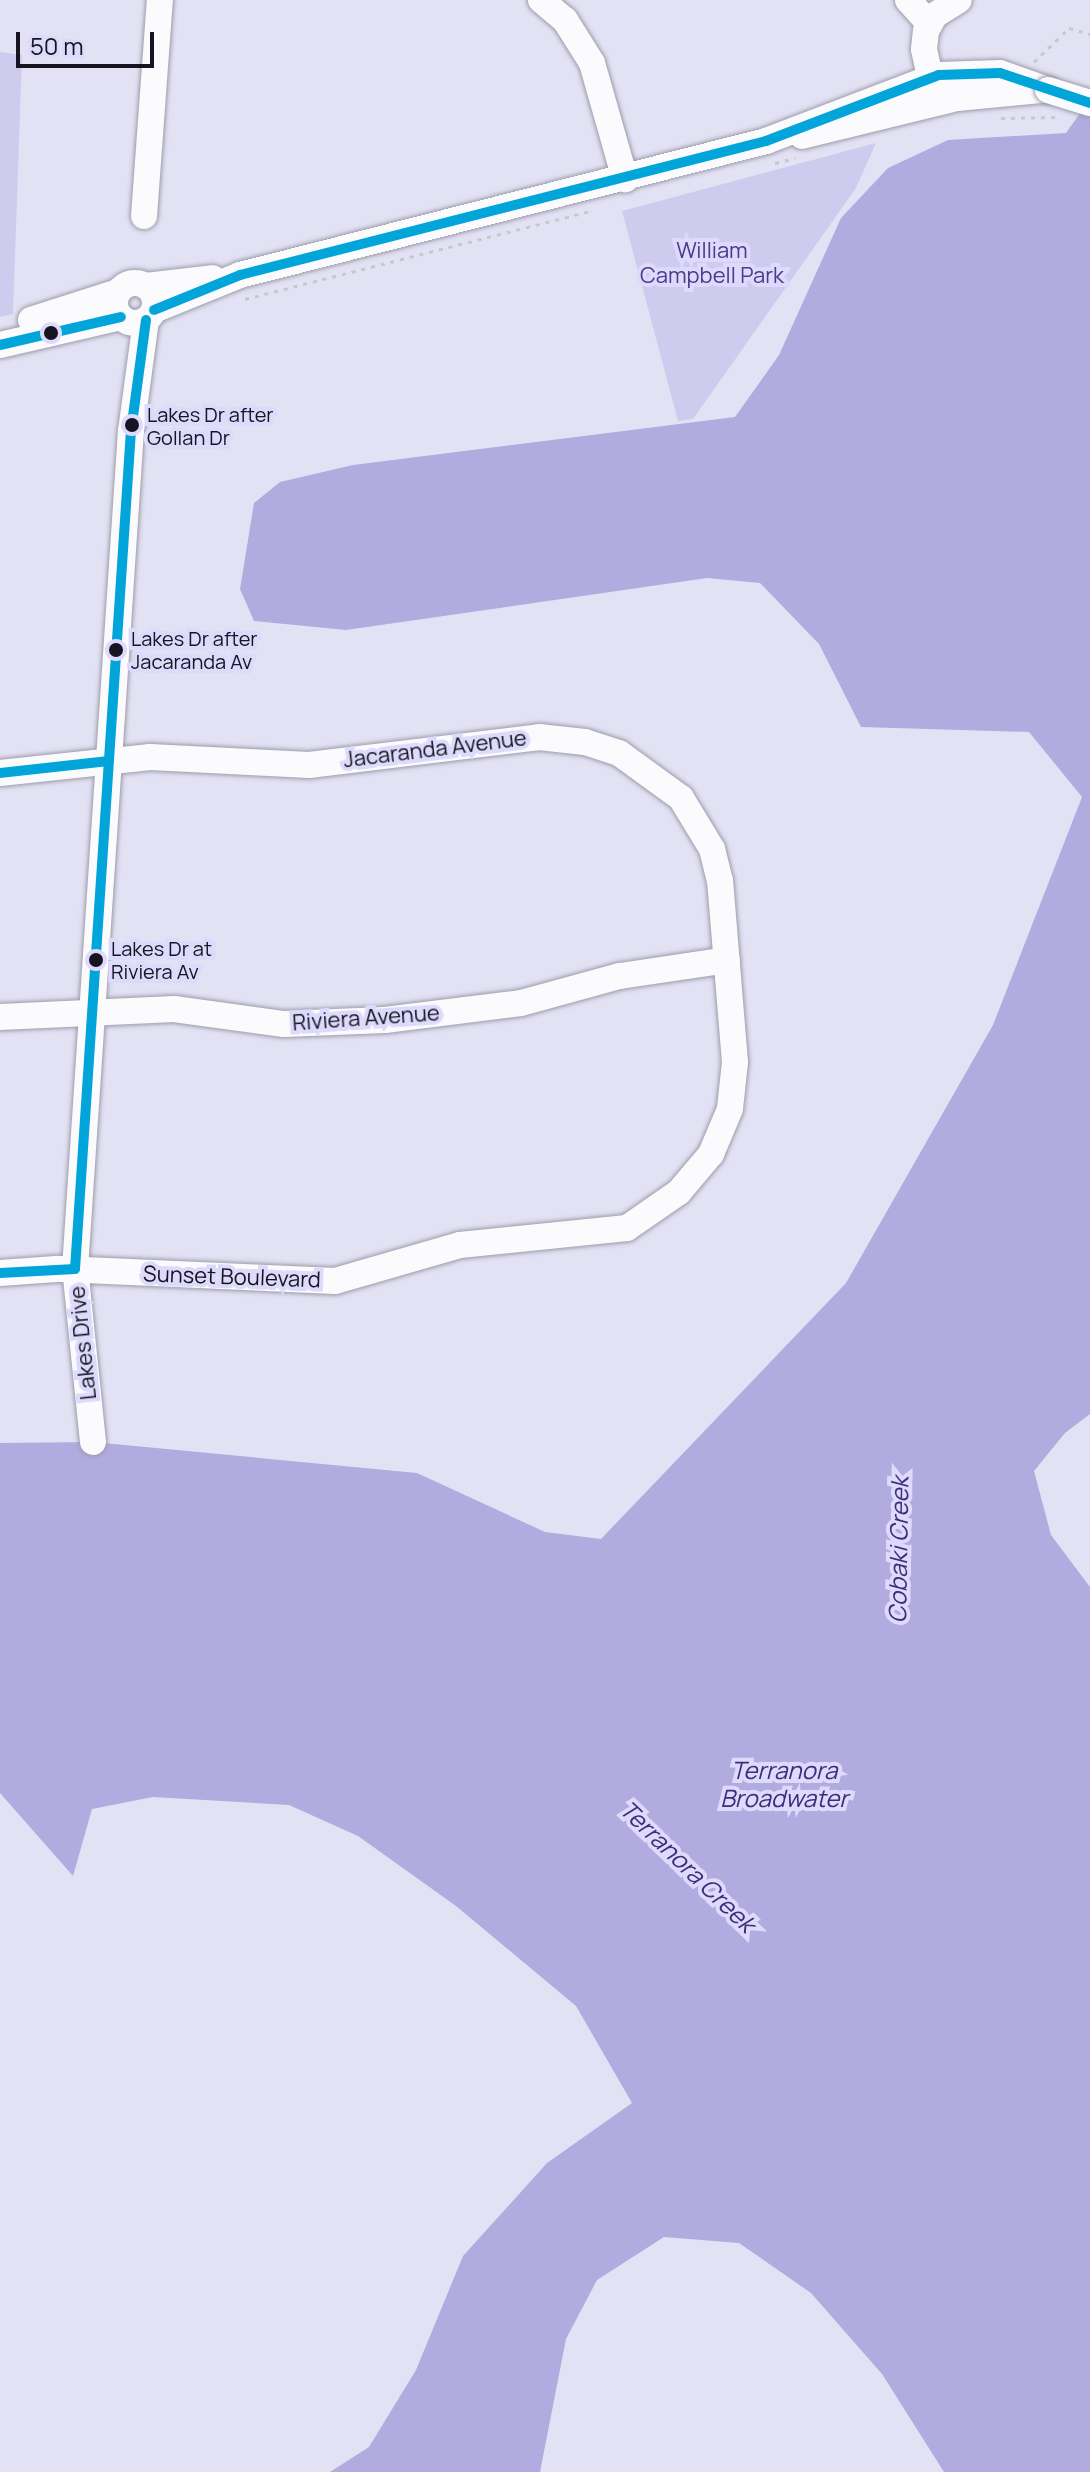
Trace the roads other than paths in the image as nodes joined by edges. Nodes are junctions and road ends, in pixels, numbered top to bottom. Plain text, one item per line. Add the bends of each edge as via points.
1 (160, 0) edge
2 (541, 0) edge
3 (908, 0) edge
4 (959, 0) edge
5 (929, 23) junction
6 (933, 90) junction
7 (1090, 103) edge
8 (625, 179) junction
9 (144, 216) dead end
10 (135, 307) junction
11 (0, 327) edge
12 (0, 345) edge
13 (108, 761) junction
14 (0, 773) edge
15 (727, 960) junction
16 (90, 1015) junction
17 (0, 1017) edge
18 (75, 1269) junction
19 (0, 1273) edge
20 (93, 1442) dead end

1 - 9 street
2 - 8 street via 565,20 592,63
3 - 5 street
4 - 5 street
5 - 6 street via 924,49
6 - 7 street, bridge via 1041,79
6 - 8 street via 836,131 764,153
8 - 10 street via 241,288
10 - 11 street
10 - 12 street
10 - 13 street, Lakes Drive
13 - 14 street, Jacaranda Avenue
13 - 15 street, Jacaranda Avenue via 150,757 309,765 539,737 604,747 666,784 704,831 720,880
13 - 16 street, Lakes Drive
15 - 16 street, Riviera Avenue via 620,976 521,1003 385,1020 284,1024 174,1009
15 - 18 street, Sunset Boulevard via 735,1062 724,1129 679,1192 627,1228 460,1245 335,1281
16 - 17 street, Riviera Avenue
16 - 18 street, Lakes Drive
18 - 19 street, Sunset Boulevard
18 - 20 street, Lakes Drive

